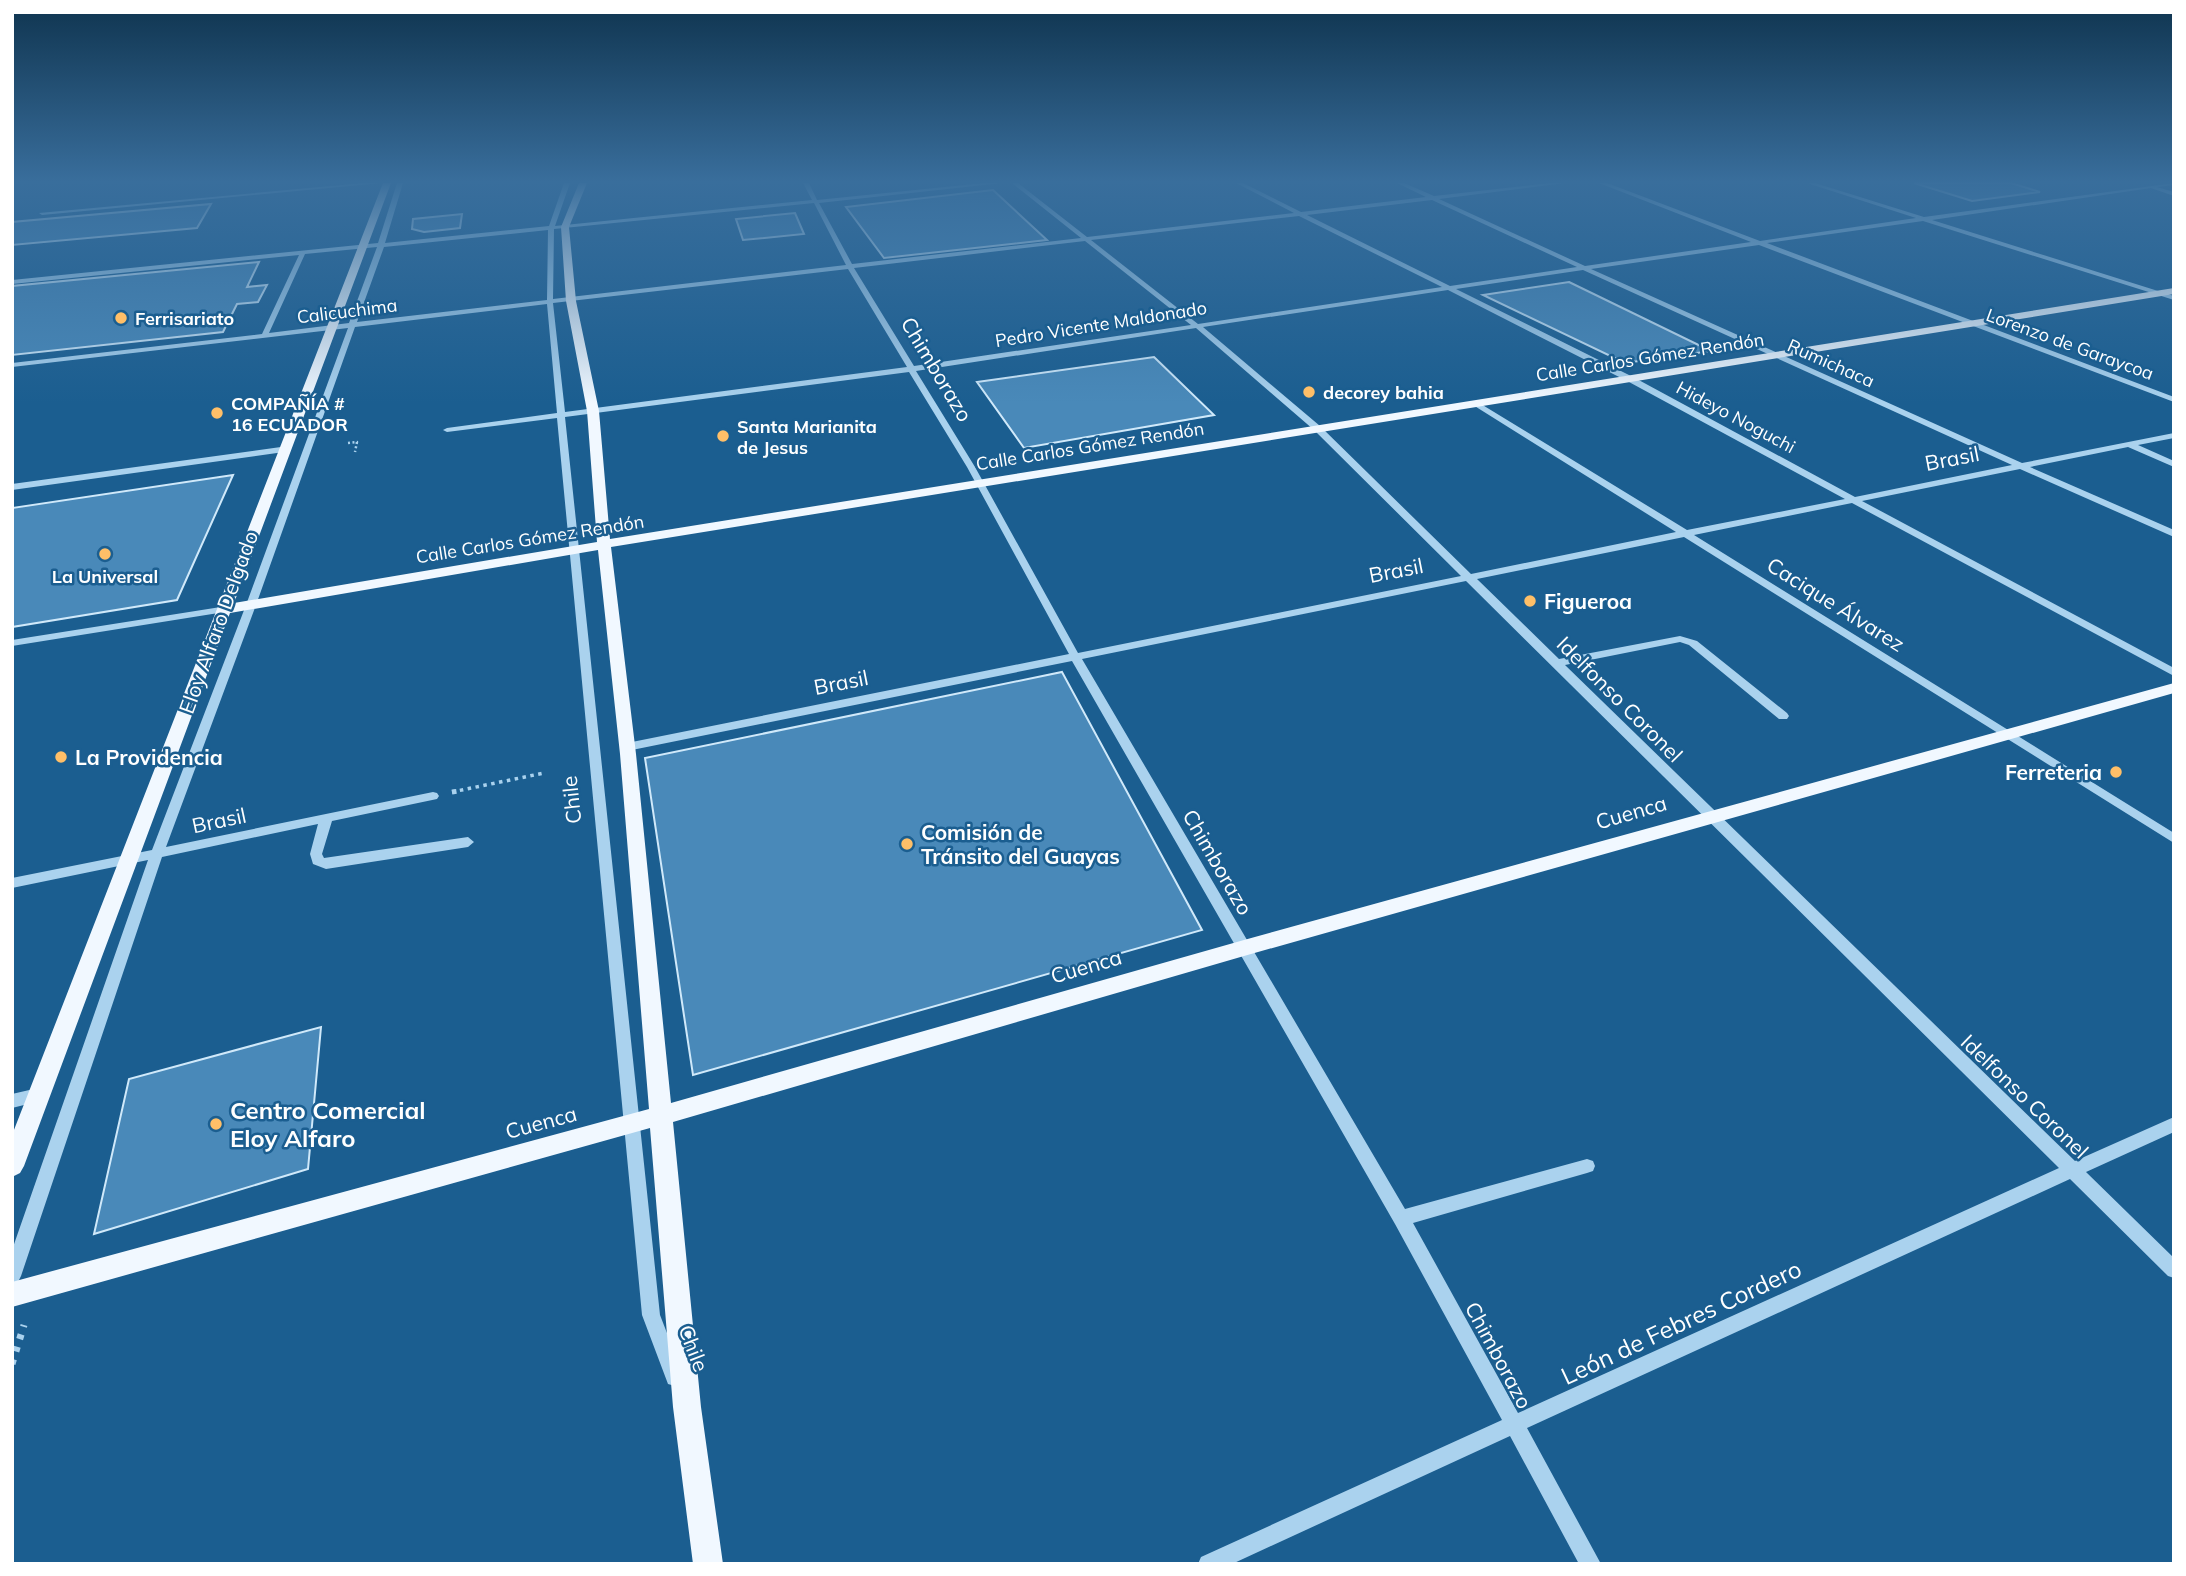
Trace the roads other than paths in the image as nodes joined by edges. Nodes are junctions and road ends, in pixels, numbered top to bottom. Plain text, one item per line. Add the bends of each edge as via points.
1 (267, 257) edge
2 (301, 257) edge
3 (361, 257) edge
4 (377, 257) edge
5 (555, 257) edge
6 (563, 257) edge
7 (845, 257) edge
8 (939, 257) edge
9 (1110, 257) edge
10 (1389, 257) edge
11 (1558, 257) edge
12 (1659, 257) edge
13 (1794, 257) edge
14 (2043, 257) edge
15 (850, 267) junction
16 (1582, 268) junction
17 (12, 282) edge
18 (1452, 287) junction
19 (2174, 291) edge
20 (2160, 293) junction
21 (2174, 298) edge
22 (571, 301) junction
23 (550, 303) junction
24 (1975, 325) junction
25 (1197, 326) junction
26 (351, 327) junction
27 (332, 329) junction
28 (264, 337) junction
29 (1775, 356) junction
30 (12, 365) edge
31 (912, 369) junction
32 (1632, 380) junction
33 (2174, 400) edge
34 (1476, 403) junction
35 (593, 411) junction
36 (562, 415) junction
37 (1317, 428) junction
38 (447, 430) dead end
39 (2174, 435) edge
40 (2129, 444) junction
41 (288, 449) junction
42 (2174, 464) edge
43 (2023, 465) junction
44 (980, 484) junction
45 (12, 487) edge
46 (1855, 499) junction
47 (1687, 533) junction
48 (2174, 534) edge
49 (604, 546) junction
50 (576, 549) junction
51 (1469, 577) junction
52 (251, 605) junction
53 (227, 609) junction
54 (12, 643) edge
55 (1075, 656) junction
56 (1556, 663) junction
57 (2174, 673) edge
58 (2174, 688) edge
59 (1783, 716) dead end
60 (2006, 735) junction
61 (627, 747) junction
62 (433, 796) road end
63 (1710, 817) junction
64 (326, 819) junction
65 (2174, 839) edge
66 (468, 842) dead end
67 (156, 855) junction
68 (130, 860) junction
69 (12, 883) edge
70 (1244, 948) junction
71 (38, 1095) junction
72 (12, 1101) edge
73 (660, 1115) junction
74 (631, 1124) junction
75 (2174, 1124) edge
76 (12, 1166) edge
77 (1587, 1166) dead end
78 (2073, 1170) junction
79 (1401, 1218) junction
80 (2174, 1270) edge
81 (12, 1276) edge
82 (12, 1294) edge
83 (687, 1407) junction
84 (1513, 1426) junction
85 (708, 1564) edge
86 (1208, 1564) edge
87 (1591, 1564) edge

1 - 17 street
2 - 28 street
3 - 27 main road, Eloy Alfaro Delgado
4 - 26 street, Eloy Alfaro Delgado
5 - 23 street, Chile
6 - 22 main road, Chile
7 - 15 street, Chimborazo
8 - 15 street, Calicuchima
9 - 25 street, Idelfonso Coronel
10 - 18 street, Hideyo Noguchi
11 - 16 street, Rumichaca
12 - 16 street, Pedro Vicente Maldonado
13 - 24 street, Lorenzo de Garaycoa
14 - 20 street
15 - 22 street, Calicuchima
15 - 31 street, Chimborazo
16 - 18 street, Pedro Vicente Maldonado
16 - 29 street, Rumichaca
18 - 25 street, Pedro Vicente Maldonado
18 - 32 street, Hideyo Noguchi
19 - 20 main road, Calle Carlos Gómez Rendón
20 - 21 street
20 - 24 main road, Calle Carlos Gómez Rendón
22 - 23 street, Calicuchima
22 - 35 main road, Chile
23 - 26 street, Calicuchima
23 - 36 street, Chile
24 - 29 main road, Calle Carlos Gómez Rendón
24 - 33 street, Lorenzo de Garaycoa
25 - 31 street, Pedro Vicente Maldonado
25 - 37 street, Idelfonso Coronel
26 - 27 street, Calicuchima
26 - 52 street, Eloy Alfaro Delgado
27 - 28 street, Calicuchima
27 - 41 main road, Eloy Alfaro Delgado
28 - 30 street, Calicuchima
29 - 32 main road, Calle Carlos Gómez Rendón
29 - 43 street, Rumichaca
31 - 35 street, Pedro Vicente Maldonado
31 - 44 street, Chimborazo
32 - 34 main road, Calle Carlos Gómez Rendón
32 - 46 street, Hideyo Noguchi
34 - 37 main road, Calle Carlos Gómez Rendón
34 - 47 street, Cacique Álvarez
35 - 36 street, Pedro Vicente Maldonado
35 - 49 main road, Chile
36 - 38 street, Pedro Vicente Maldonado
36 - 50 street, Chile
37 - 44 main road, Calle Carlos Gómez Rendón
37 - 51 street, Idelfonso Coronel
39 - 40 street, Brasil
40 - 42 street
40 - 43 street, Brasil
41 - 45 street
41 - 53 main road, Eloy Alfaro Delgado
43 - 46 street, Brasil
43 - 48 street, Rumichaca
44 - 49 main road, Calle Carlos Gómez Rendón
44 - 55 street, Chimborazo
46 - 47 street, Brasil
46 - 57 street, Hideyo Noguchi
47 - 51 street, Brasil
47 - 60 street, Cacique Álvarez
49 - 50 main road, Calle Carlos Gómez Rendón
49 - 61 main road, Chile
50 - 52 main road, Calle Carlos Gómez Rendón
50 - 74 street, Chile
51 - 55 street, Brasil
51 - 56 street, Idelfonso Coronel
52 - 53 main road, Calle Carlos Gómez Rendón
52 - 67 street, Eloy Alfaro Delgado
53 - 54 street, Calle Carlos Gómez Rendón
53 - 68 main road, Eloy Alfaro Delgado
55 - 61 street, Brasil
55 - 70 street, Chimborazo
56 - 59 street via 1680,639 1693,643
56 - 63 street, Idelfonso Coronel
58 - 60 main road, Cuenca
60 - 63 main road, Cuenca
60 - 65 street, Cacique Álvarez
61 - 73 main road, Chile
62 - 64 street, Brasil
63 - 70 main road, Cuenca
63 - 78 street, Idelfonso Coronel
64 - 66 street via 316,853 318,861 326,864
64 - 67 street, Brasil
67 - 68 street, Brasil
67 - 81 street, Eloy Alfaro Delgado
68 - 69 street, Brasil
68 - 71 main road, Eloy Alfaro Delgado
70 - 73 main road, Cuenca
70 - 79 street, Chimborazo
71 - 72 street
71 - 76 main road, Eloy Alfaro Delgado
73 - 74 main road, Cuenca
73 - 83 main road, Chile
74 - 82 main road, Cuenca
74 - 83 street, Chile via 651,1315
75 - 78 street, León de Febres Cordero
77 - 79 street
78 - 80 street, Idelfonso Coronel
78 - 84 street, León de Febres Cordero
79 - 84 street, Chimborazo
83 - 85 main road, Chile
84 - 86 street, León de Febres Cordero
84 - 87 street, Chimborazo

